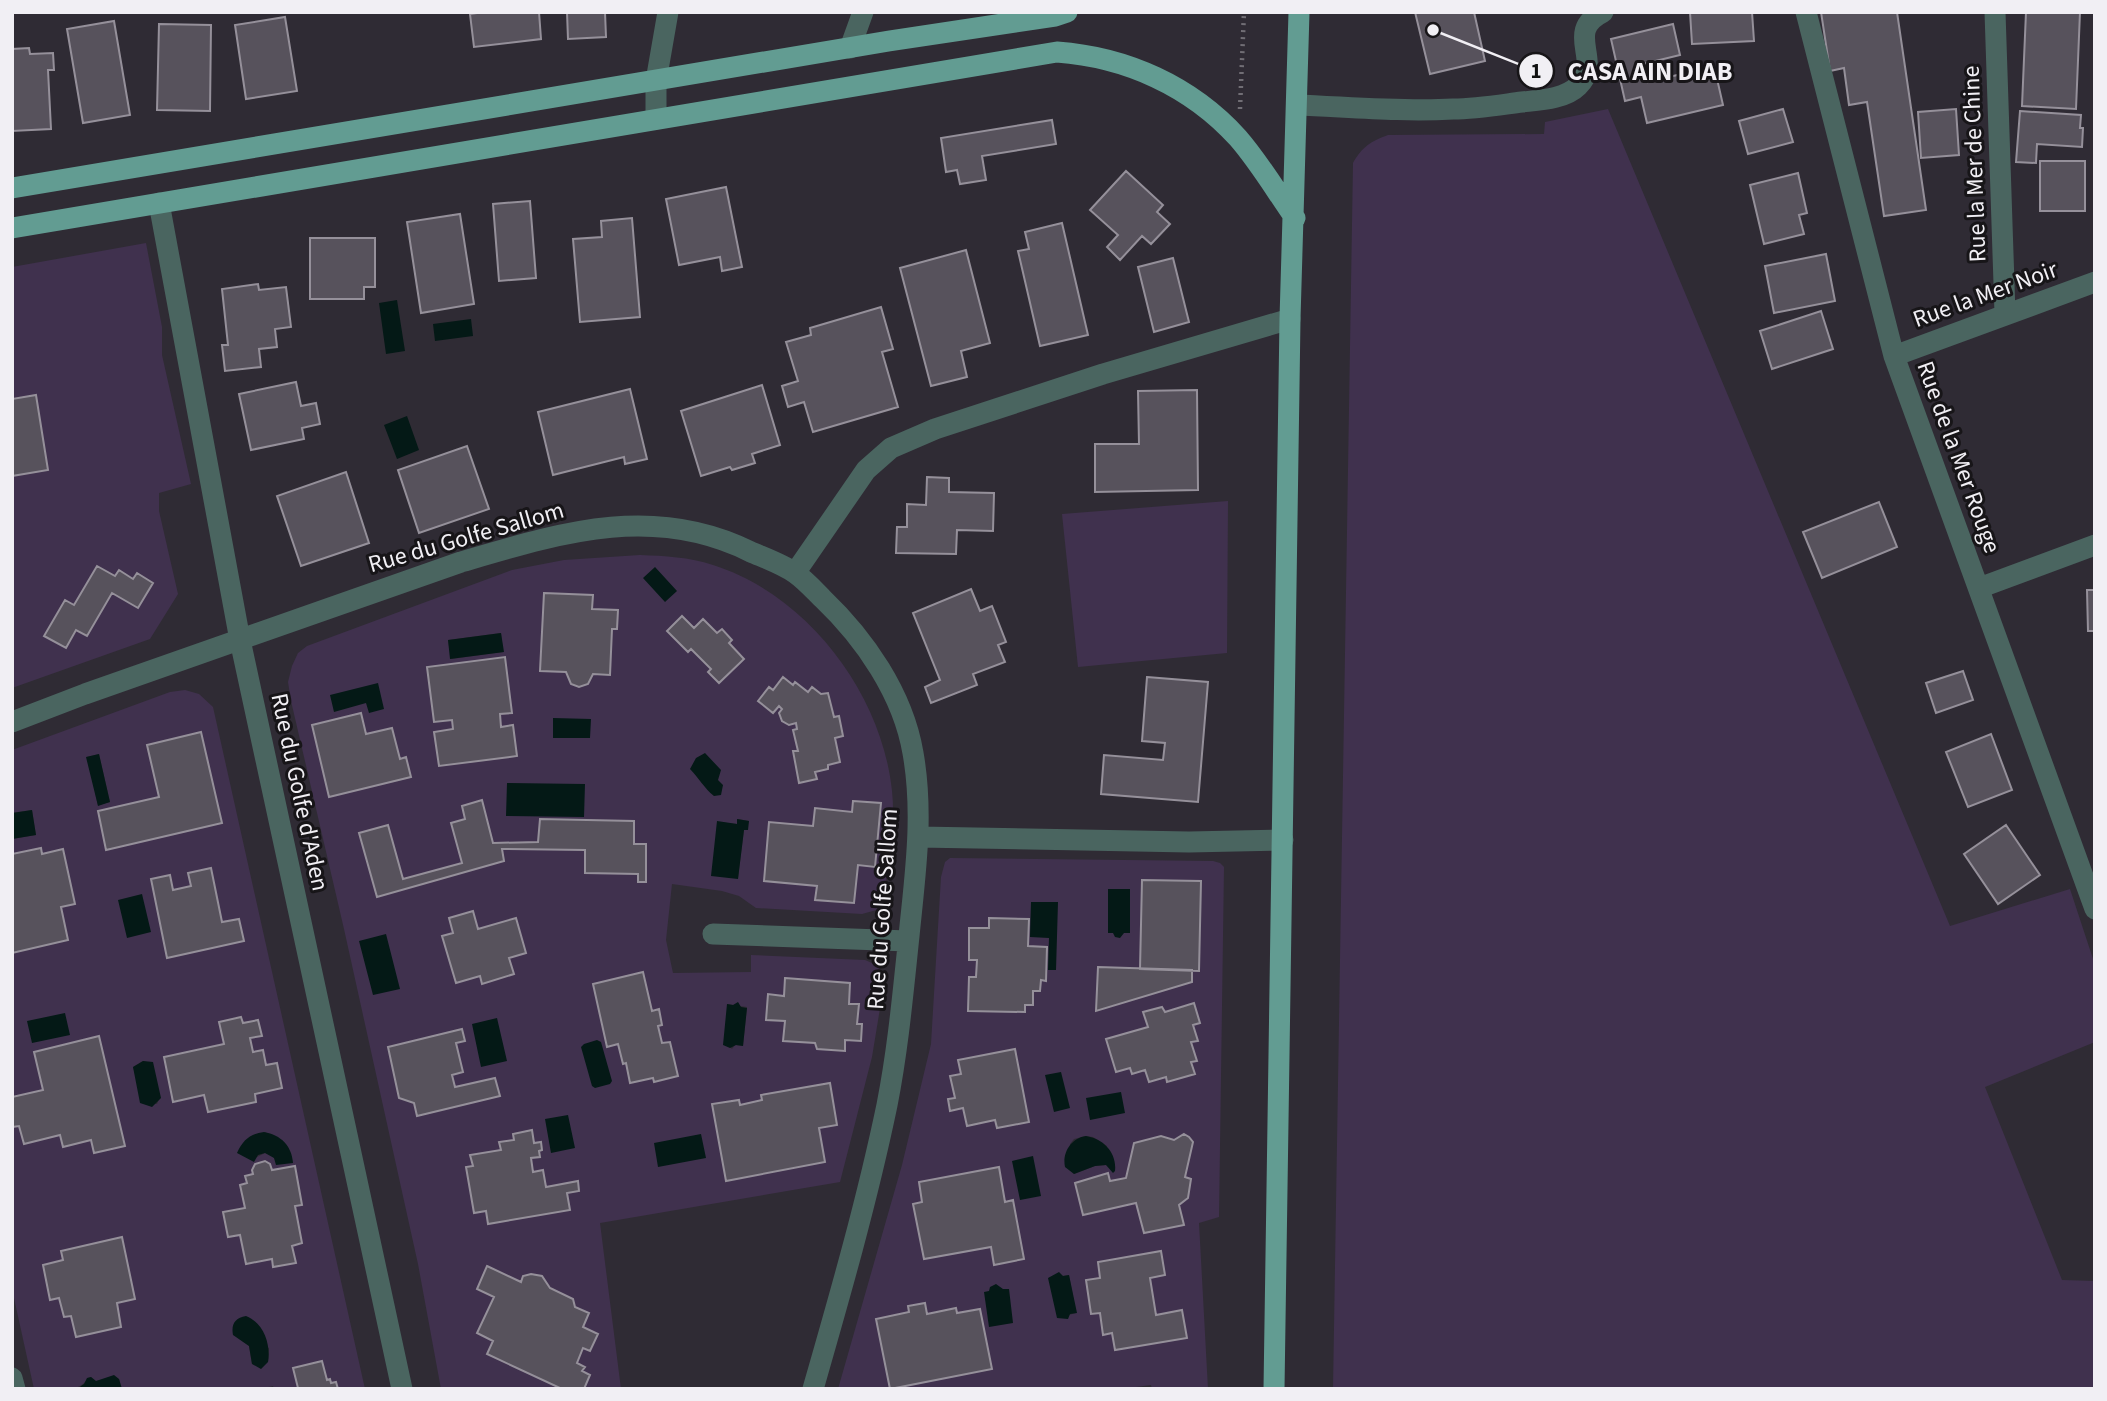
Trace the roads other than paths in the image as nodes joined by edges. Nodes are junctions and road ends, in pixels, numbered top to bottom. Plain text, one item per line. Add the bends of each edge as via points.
1 (668, 12) edge
2 (863, 12) edge
3 (1068, 12) edge
4 (1299, 12) edge
5 (1603, 12) edge
6 (1806, 12) edge
7 (1995, 12) edge
8 (850, 48) junction
9 (656, 81) junction
10 (1297, 105) junction
11 (656, 119) junction
12 (12, 188) edge
13 (159, 203) junction
14 (1295, 218) junction
15 (12, 228) edge
16 (2095, 282) edge
17 (2005, 314) junction
18 (1290, 319) junction
19 (1894, 356) junction
20 (2095, 545) edge
21 (795, 573) junction
22 (1979, 587) junction
23 (240, 640) junction
24 (12, 722) edge
25 (919, 837) junction
26 (1283, 840) junction
27 (2095, 909) edge
28 (713, 934) dead end
29 (908, 940) junction
30 (12, 1378) edge
31 (15, 1389) edge
32 (402, 1389) edge
33 (813, 1389) edge
34 (1274, 1389) edge

1 - 9 street
2 - 8 street
3 - 8 main road
4 - 10 main road
5 - 10 street via 1585,26 1587,71 1569,93 1450,110
6 - 19 street, Rue de la Mer Rouge
7 - 17 street, Rue la Mer de Chine
8 - 9 main road
9 - 11 street
9 - 12 main road
10 - 14 main road
11 - 13 main road
11 - 14 main road via 1000,60 1057,52 1089,55 1154,76 1206,108 1239,139
13 - 15 main road
13 - 23 street, Rue du Golfe d'Aden
14 - 18 main road
16 - 17 street, Rue la Mer Noir
17 - 19 street, Rue la Mer Noir
18 - 21 street via 1046,392 903,441 866,470
18 - 26 main road
19 - 22 street, Rue de la Mer Rouge
20 - 22 street
21 - 23 street, Rue du Golfe Sallom via 745,548 691,530 645,524 610,526 461,562
21 - 25 street, Rue du Golfe Sallom via 852,630 892,691 913,753
22 - 27 street, Rue de la Mer Rouge
23 - 24 street, Rue du Golfe Sallom
23 - 32 street, Rue du Golfe d'Aden
25 - 26 street
25 - 29 street, Rue du Golfe Sallom
26 - 34 main road
28 - 29 street
29 - 33 street, Rue du Golfe Sallom via 887,1106
30 - 31 street

